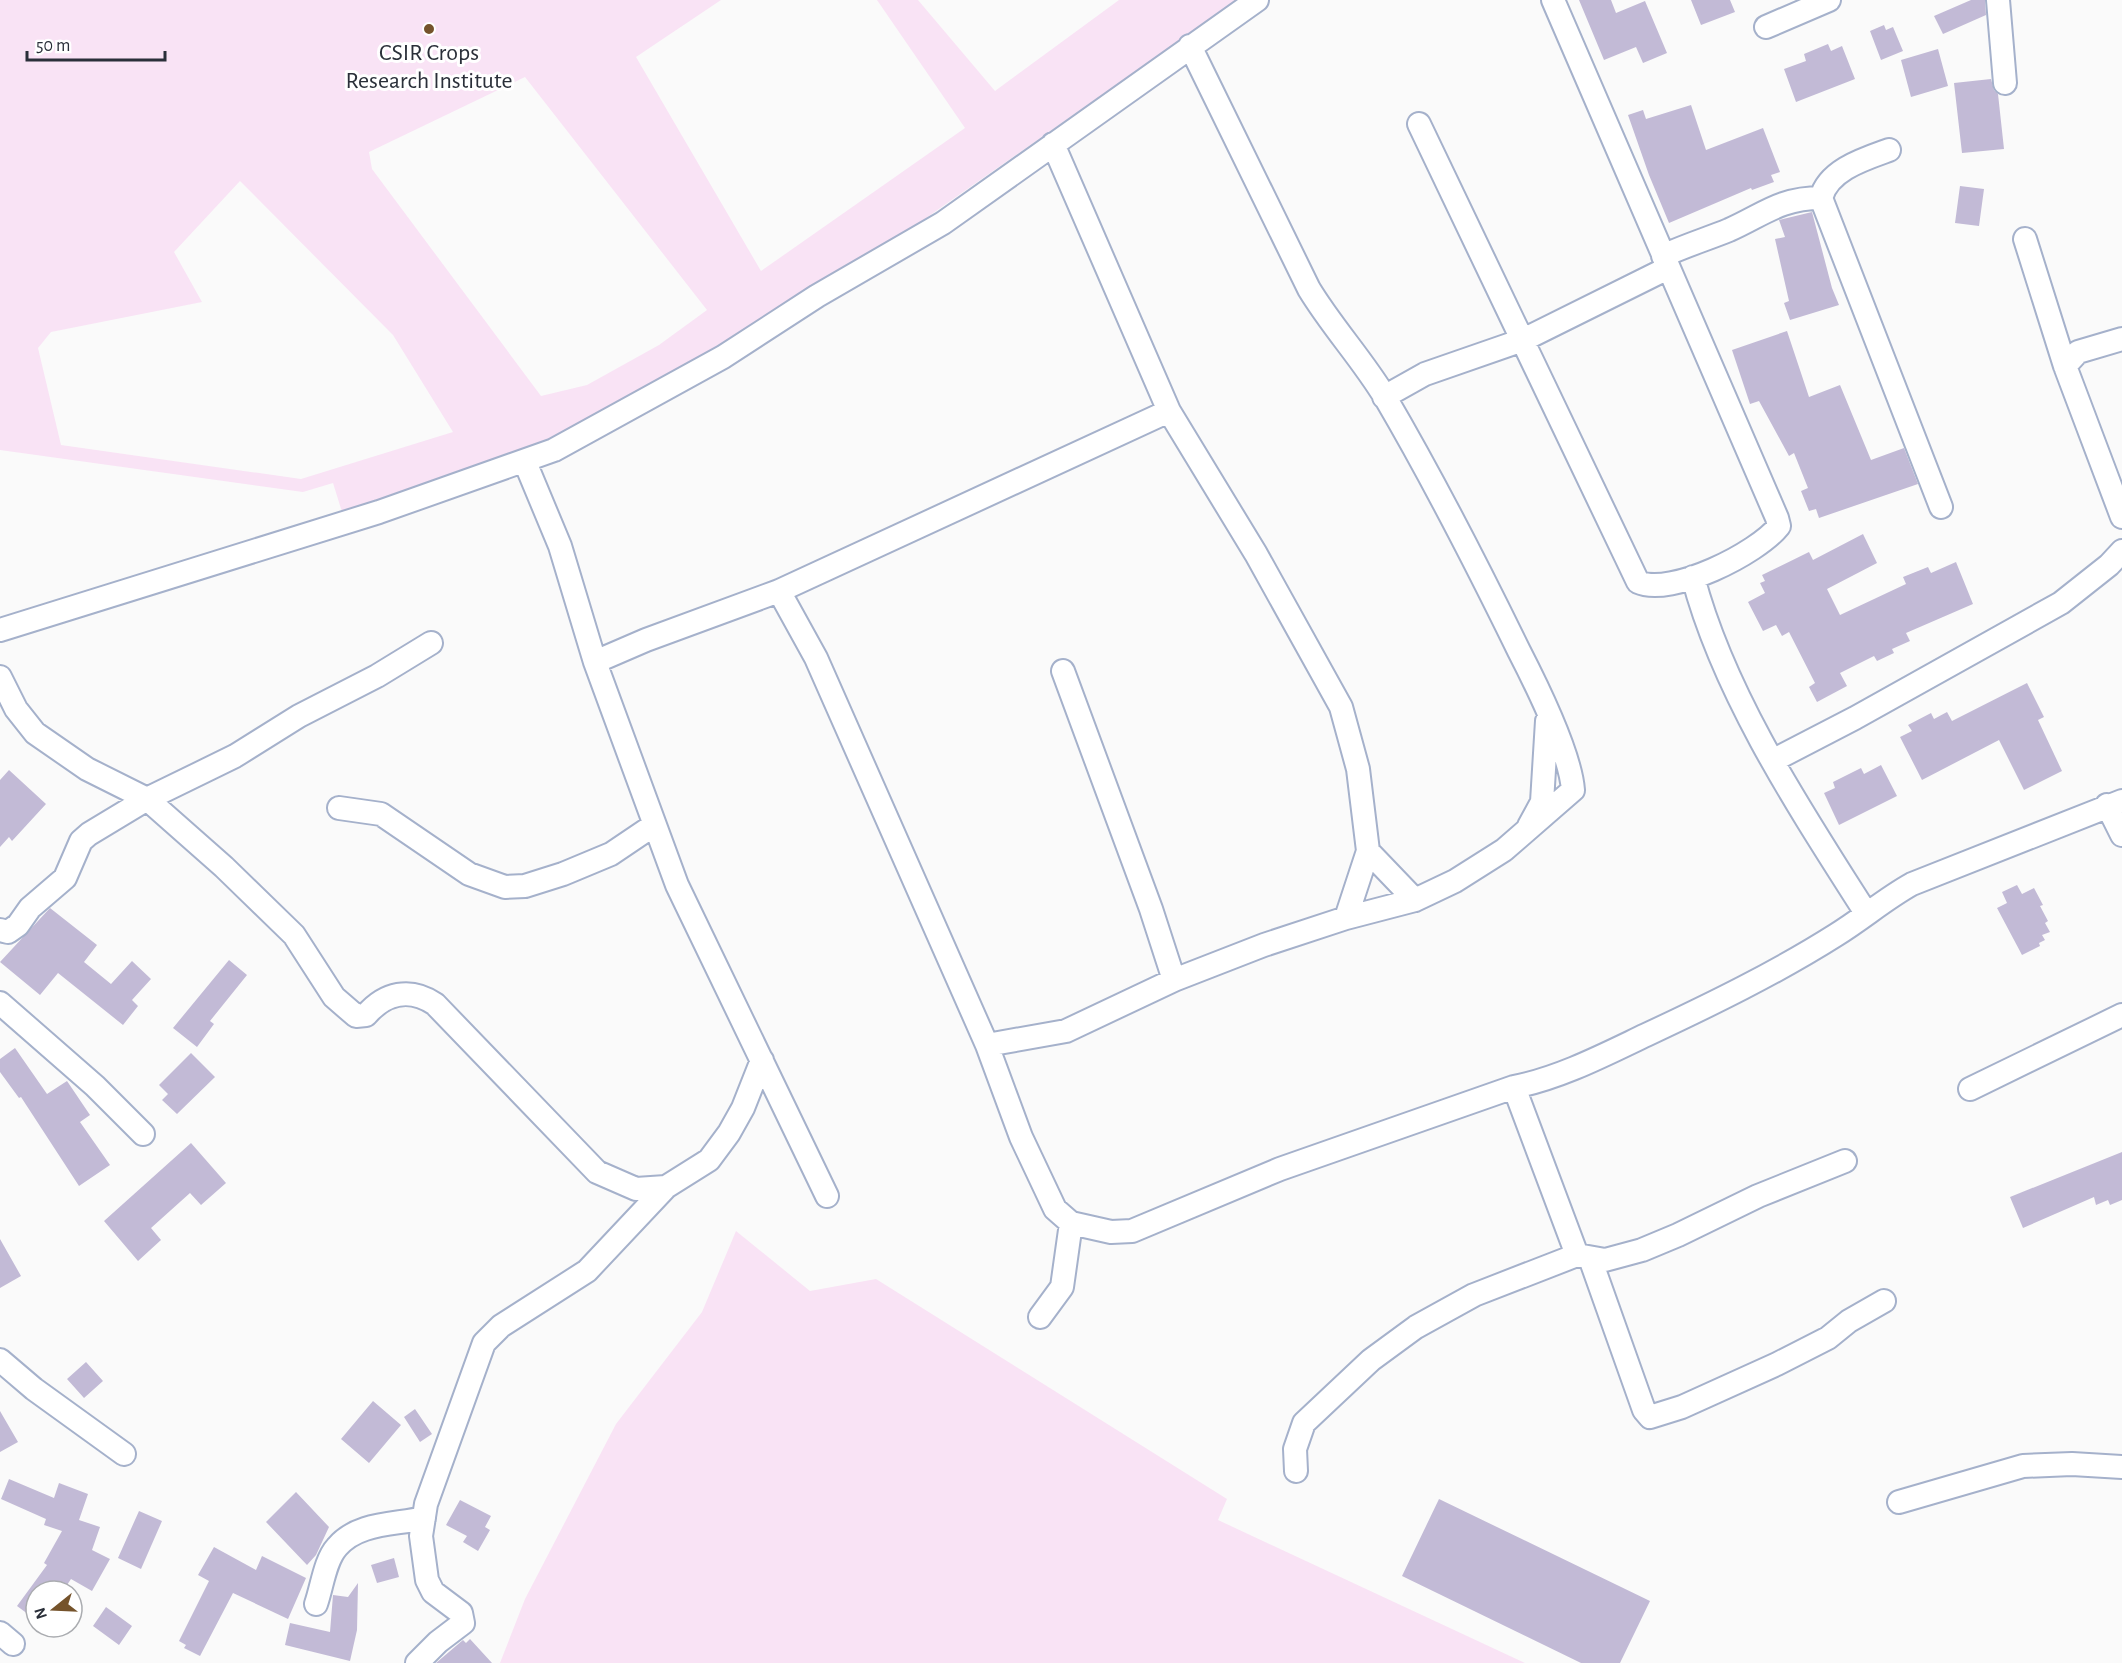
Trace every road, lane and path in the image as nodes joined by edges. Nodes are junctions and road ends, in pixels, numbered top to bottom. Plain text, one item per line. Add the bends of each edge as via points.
1 (1257, 0) edge
2 (1553, 0) edge
3 (1828, 0) edge
4 (1998, 0) edge
5 (1766, 27) dead end
6 (1190, 46) junction
7 (2005, 83) dead end
8 (1419, 124) dead end
9 (1053, 144) junction
10 (1889, 150) dead end
11 (1821, 198) junction
12 (2025, 239) dead end
13 (1665, 262) junction
14 (2122, 339) edge
15 (1523, 340) junction
16 (2065, 366) junction
17 (1384, 397) junction
18 (1169, 411) junction
19 (525, 462) junction
20 (1941, 507) dead end
21 (2122, 517) edge
22 (2122, 551) edge
23 (1694, 577) junction
24 (779, 591) junction
25 (0, 630) edge
26 (431, 643) dead end
27 (595, 662) junction
28 (1063, 670) dead end
29 (0, 677) edge
30 (1774, 760) junction
31 (147, 799) junction
32 (2114, 803) edge
33 (339, 808) dead end
34 (654, 825) junction
35 (2122, 834) edge
36 (1368, 851) junction
37 (1415, 900) junction
38 (1866, 913) junction
39 (1346, 918) junction
40 (0, 930) edge
41 (1174, 980) junction
42 (0, 1003) edge
43 (2122, 1015) edge
44 (987, 1045) junction
45 (762, 1060) junction
46 (1514, 1087) junction
47 (1970, 1089) dead end
48 (142, 1134) dead end
49 (1845, 1161) dead end
50 (666, 1187) junction
51 (827, 1196) dead end
52 (1071, 1223) junction
53 (1583, 1257) junction
54 (1884, 1300) dead end
55 (1040, 1317) dead end
56 (0, 1360) edge
57 (124, 1454) dead end
58 (2122, 1467) edge
59 (1296, 1471) dead end
60 (1899, 1502) dead end
61 (424, 1518) junction
62 (316, 1604) dead end
63 (417, 1663) edge

1 - 6 street
2 - 13 street
3 - 5 street
4 - 7 street
6 - 9 street
6 - 17 street via 1309,289
8 - 15 street
9 - 18 street
9 - 19 street via 943,223 817,296 723,357 623,414
10 - 11 street via 1845,169 1824,185
11 - 13 street via 1798,198 1767,209
11 - 20 street
12 - 16 street
13 - 15 street
13 - 23 street via 1779,526 1762,544
14 - 16 street via 2078,352
15 - 17 street via 1425,374
15 - 23 street via 1638,582 1657,586
16 - 21 street
17 - 37 street via 1500,612 1571,770 1573,790 1524,835 1455,881
18 - 24 street
18 - 36 street via 1256,554 1341,707 1358,769
19 - 25 street via 254,552
19 - 27 street via 560,546
22 - 30 street via 2061,603
23 - 30 street via 1732,682
24 - 27 street
24 - 44 street via 816,658
26 - 31 street via 235,756
27 - 34 street
28 - 41 street
29 - 31 street via 16,709 35,733 87,769
30 - 38 street
31 - 40 street via 81,841 65,878 30,908 18,925 8,932
31 - 50 street via 286,926 334,997 356,1016 366,1015 376,1003 390,996 412,993 426,998 597,1172 636,1189
32 - 35 street
32 - 38 street via 1912,884
33 - 34 street via 381,814 469,874 505,887 525,886 601,858
34 - 45 street via 677,885
36 - 37 street
36 - 39 street
37 - 39 street
38 - 46 street via 1835,936 1690,1014 1594,1059 1532,1084
39 - 41 street
41 - 44 street via 1066,1031
42 - 48 street via 95,1086
43 - 47 street
44 - 52 street via 1021,1137 1055,1209
45 - 50 street via 743,1108 716,1151 709,1160
45 - 51 street
46 - 52 street via 1280,1169 1132,1231 1111,1232
46 - 53 street
49 - 53 street via 1642,1250 1605,1260
50 - 61 street via 587,1271 501,1326 484,1343
52 - 55 street via 1062,1287
53 - 54 street via 1650,1417 1682,1407 1777,1364 1828,1338
53 - 59 street via 1474,1295 1416,1327 1371,1360 1304,1423 1295,1449
56 - 57 street
58 - 60 street via 2023,1466
61 - 62 street via 374,1526 343,1542 336,1548
61 - 63 street via 421,1536 427,1580 433,1592 461,1613 463,1623

